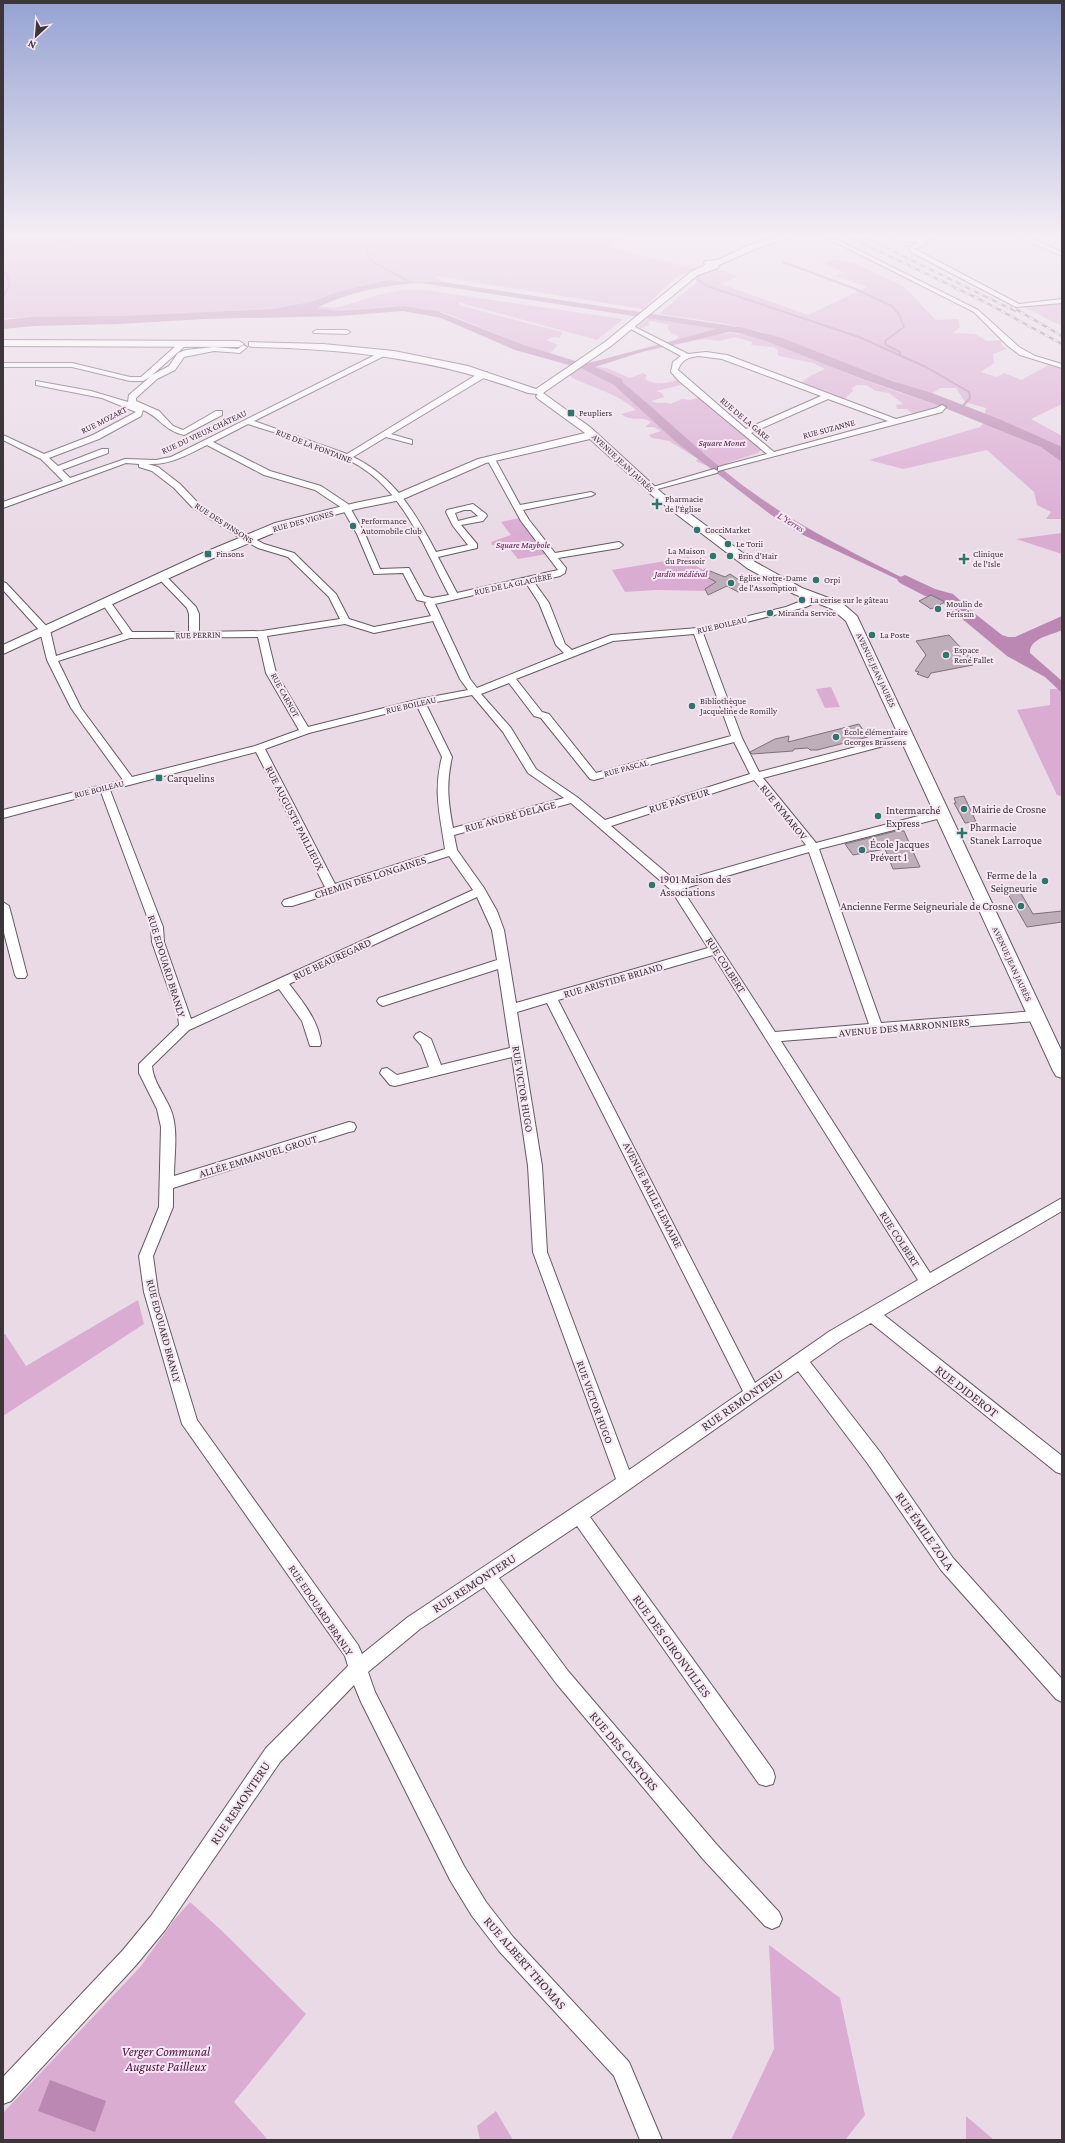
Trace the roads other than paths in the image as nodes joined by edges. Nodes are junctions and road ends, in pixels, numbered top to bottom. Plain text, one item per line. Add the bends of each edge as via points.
1 (330, 336) edge
2 (619, 336) edge
3 (649, 336) edge
4 (1002, 336) edge
5 (3, 343) edge
6 (184, 343) junction
7 (245, 345) junction
8 (329, 348) junction
9 (381, 354) junction
10 (686, 356) junction
11 (3, 365) edge
12 (1062, 366) edge
13 (484, 374) junction
14 (142, 379) junction
15 (39, 383) dead end
16 (537, 393) junction
17 (827, 396) junction
18 (115, 401) junction
19 (942, 407) dead end
20 (219, 413) dead end
21 (249, 422) junction
22 (897, 422) junction
23 (746, 432) junction
24 (385, 434) junction
25 (592, 435) junction
26 (3, 437) edge
27 (207, 442) junction
28 (409, 442) dead end
29 (105, 451) dead end
30 (773, 455) junction
31 (44, 457) junction
32 (347, 457) junction
33 (492, 459) junction
34 (125, 461) junction
35 (57, 469) junction
36 (68, 481) junction
37 (650, 489) junction
38 (591, 494) dead end
39 (397, 498) junction
40 (3, 505) edge
41 (518, 508) junction
42 (347, 509) junction
43 (456, 524) dead end
44 (248, 539) junction
45 (619, 545) dead end
46 (432, 556) junction
47 (552, 556) junction
48 (162, 577) junction
49 (528, 580) junction
50 (3, 585) edge
51 (454, 596) junction
52 (817, 598) junction
53 (432, 601) junction
54 (106, 602) junction
55 (437, 618) junction
56 (346, 621) junction
57 (45, 630) junction
58 (698, 631) junction
59 (262, 634) junction
60 (129, 635) junction
61 (194, 635) junction
62 (3, 650) edge
63 (570, 654) junction
64 (52, 660) junction
65 (511, 679) junction
66 (474, 692) junction
67 (420, 702) junction
68 (305, 731) junction
69 (906, 737) junction
70 (737, 738) junction
71 (259, 748) junction
72 (756, 776) junction
73 (130, 782) junction
74 (104, 787) junction
75 (573, 799) junction
76 (3, 814) edge
77 (941, 814) junction
78 (602, 825) junction
79 (448, 833) junction
80 (813, 847) junction
81 (451, 851) junction
82 (675, 888) junction
83 (332, 889) junction
84 (480, 891) junction
85 (288, 903) dead end
86 (3, 906) edge
87 (716, 950) junction
88 (502, 963) junction
89 (21, 975) dead end
90 (281, 983) junction
91 (551, 998) junction
92 (383, 1000) dead end
93 (510, 1009) junction
94 (1036, 1016) junction
95 (185, 1027) junction
96 (877, 1029) junction
97 (420, 1037) dead end
98 (772, 1038) junction
99 (315, 1043) dead end
100 (517, 1052) junction
101 (437, 1071) junction
102 (1062, 1071) edge
103 (387, 1073) dead end
104 (349, 1127) dead end
105 (166, 1184) junction
106 (1062, 1204) edge
107 (928, 1282) junction
108 (872, 1315) junction
109 (799, 1361) junction
110 (752, 1393) junction
111 (1062, 1466) edge
112 (625, 1482) junction
113 (579, 1515) junction
114 (486, 1575) junction
115 (358, 1669) junction
116 (1062, 1693) edge
117 (766, 1777) dead end
118 (772, 1919) dead end
119 (3, 2093) edge
120 (651, 2140) edge

1 - 8 street
2 - 16 street
3 - 10 street
4 - 12 street via 1023,353
5 - 6 street, AVENUE JEAN JAURÈS
6 - 7 street, AVENUE JEAN JAURÈS
6 - 14 street
7 - 8 street, AVENUE JEAN JAURÈS
7 - 20 street via 240,351 214,349 180,355 172,368 154,377 132,396 132,402 156,413 170,428 184,433
8 - 9 street, AVENUE JEAN JAURÈS
9 - 13 street, AVENUE JEAN JAURÈS via 445,363
9 - 21 street, RUE DU VIEUX CHÂTEAU
10 - 17 street via 696,354 724,357
10 - 23 street, RUE DE LA GARE via 673,367 676,373
11 - 14 street via 72,365 130,379
13 - 16 street, AVENUE JEAN JAURÈS
13 - 24 street
14 - 18 street
15 - 18 street, RUE MOZART via 84,391
16 - 25 street, AVENUE JEAN JAURÈS
17 - 22 street
17 - 23 street
18 - 31 street, RUE MOZART via 139,410 139,413 96,437
19 - 22 street, RUE SUZANNE
21 - 27 street, RUE DU VIEUX CHÂTEAU
21 - 32 street, RUE DE LA FONTAINE
22 - 30 street, RUE SUZANNE
23 - 30 street, RUE DE LA GARE
24 - 28 street
24 - 32 street
25 - 33 street, RUE DES VIGNES
25 - 37 street, AVENUE JEAN JAURÈS
26 - 31 street
27 - 34 street, RUE DU VIEUX CHÂTEAU via 163,462
27 - 42 street via 267,473 318,488
29 - 35 street
30 - 37 street, RUE SUZANNE
31 - 35 street
32 - 39 street, RUE DE LA FONTAINE via 382,480
33 - 39 street, RUE DES VIGNES
33 - 41 street, RUE DE LA GLACIÈRE
34 - 36 street, RUE DU VIEUX CHÂTEAU
34 - 44 street, RUE DES PINSONS via 155,470 178,486 195,505
35 - 36 street
36 - 40 street, RUE DU VIEUX CHÂTEAU
37 - 52 street, AVENUE JEAN JAURÈS via 751,565
38 - 41 street
39 - 42 street, RUE DES VIGNES
39 - 46 street, RUE DE LA FONTAINE via 420,532
41 - 47 street, RUE DE LA GLACIÈRE via 524,520
42 - 44 street, RUE DES VIGNES via 279,526
42 - 53 street via 377,572 406,570 420,598
43 - 46 street via 474,546
44 - 48 street, RUE DES VIGNES
44 - 56 street, RUE DES PINSONS via 261,546 291,554 333,596
45 - 47 street
46 - 51 street, RUE DE LA FONTAINE
47 - 49 street, RUE DE LA GLACIÈRE via 562,571
48 - 54 street, RUE DES VIGNES
48 - 61 street via 191,607 194,614
49 - 51 street, RUE DE LA GLACIÈRE
49 - 63 street via 544,603 561,645
50 - 57 street
51 - 53 street, RUE DE LA GLACIÈRE
52 - 58 street, RUE BOILEAU via 789,609
52 - 69 street, AVENUE JEAN JAURÈS via 843,610 852,619
53 - 55 street via 430,604
54 - 57 street, RUE DES VIGNES
54 - 60 street
55 - 56 street via 374,630
55 - 66 street via 465,679
56 - 59 street, RUE PERRIN
57 - 62 street, RUE DES VIGNES
57 - 64 street via 48,652
58 - 63 street, RUE BOILEAU via 612,638
58 - 70 street, RUE RYMAROV
59 - 61 street, RUE PERRIN
59 - 68 street, RUE CARNOT via 272,673
60 - 61 street, RUE PERRIN
60 - 64 street, RUE PERRIN
63 - 65 street, RUE BOILEAU
64 - 73 street via 76,708
65 - 66 street, RUE BOILEAU
65 - 70 street, RUE PASCAL via 538,714 545,716 594,776
66 - 67 street, RUE BOILEAU
66 - 75 street, RUE COLBERT via 507,730 532,771
67 - 68 street, RUE BOILEAU
67 - 79 street, RUE VICTOR HUGO via 447,757 442,776 442,795
68 - 71 street, RUE BOILEAU
69 - 72 street, RUE PASTEUR
69 - 77 street, AVENUE JEAN JAURÈS
70 - 72 street, RUE RYMAROV
71 - 73 street, RUE BOILEAU
71 - 83 street, RUE AUGUSTE PAILLIEUX
72 - 78 street, RUE PASTEUR
72 - 80 street, RUE RYMAROV
73 - 74 street, RUE BOILEAU
74 - 76 street, RUE BOILEAU
74 - 95 street, RUE EDOUARD BRANLY via 157,927 158,942 184,1016
75 - 78 street, RUE COLBERT
75 - 79 street, RUE ANDRÉ DELAGE
77 - 80 street
77 - 94 street, AVENUE JEAN JAURÈS
78 - 82 street, RUE COLBERT
79 - 81 street, RUE VICTOR HUGO
80 - 82 street
80 - 96 street, RUE RYMAROV
81 - 83 street, CHEMIN DES LONGAINES
81 - 84 street, RUE VICTOR HUGO
82 - 87 street, RUE COLBERT
83 - 85 street, CHEMIN DES LONGAINES
84 - 88 street, RUE VICTOR HUGO via 498,930
84 - 90 street, RUE BEAUREGARD
86 - 89 street
87 - 91 street, RUE ARISTIDE BRIAND
87 - 98 street, RUE COLBERT
88 - 92 street
88 - 93 street, RUE VICTOR HUGO
90 - 95 street, RUE BEAUREGARD
90 - 99 street via 300,1008 315,1035
91 - 93 street, RUE ARISTIDE BRIAND
91 - 110 street, AVENUE BAILLE LEMAIRE
93 - 100 street, RUE VICTOR HUGO
94 - 96 street, AVENUE DES MARRONNIERS
94 - 102 street, AVENUE JEAN JAURÈS
95 - 105 street, RUE EDOUARD BRANLY via 145,1064 146,1073 164,1109 168,1127
96 - 98 street, AVENUE DES MARRONNIERS
97 - 101 street via 426,1042
98 - 107 street, RUE COLBERT
100 - 101 street
100 - 112 street, RUE VICTOR HUGO via 535,1166 540,1252
101 - 103 street via 396,1081
104 - 105 street, ALLÉE EMMANUEL GROUT
105 - 115 street, RUE EDOUARD BRANLY via 166,1207 146,1256 151,1292 190,1424 352,1651
106 - 107 street, RUE REMONTERU
107 - 108 street, RUE REMONTERU
108 - 109 street, RUE REMONTERU
108 - 111 street, RUE DIDEROT
109 - 110 street, RUE REMONTERU
109 - 116 street, RUE ÉMILE ZOLA via 874,1458 947,1564
110 - 112 street, RUE REMONTERU
112 - 113 street, RUE REMONTERU
113 - 114 street, RUE REMONTERU
113 - 117 street, RUE DES GIRONVILLES
114 - 115 street, RUE REMONTERU via 414,1623
114 - 118 street, RUE DES CASTORS via 562,1677 710,1852
115 - 119 street, RUE REMONTERU via 273,1755 162,1917 130,1957
115 - 120 street, RUE ALBERT THOMAS via 367,1696 478,1909 506,1944 622,2069

